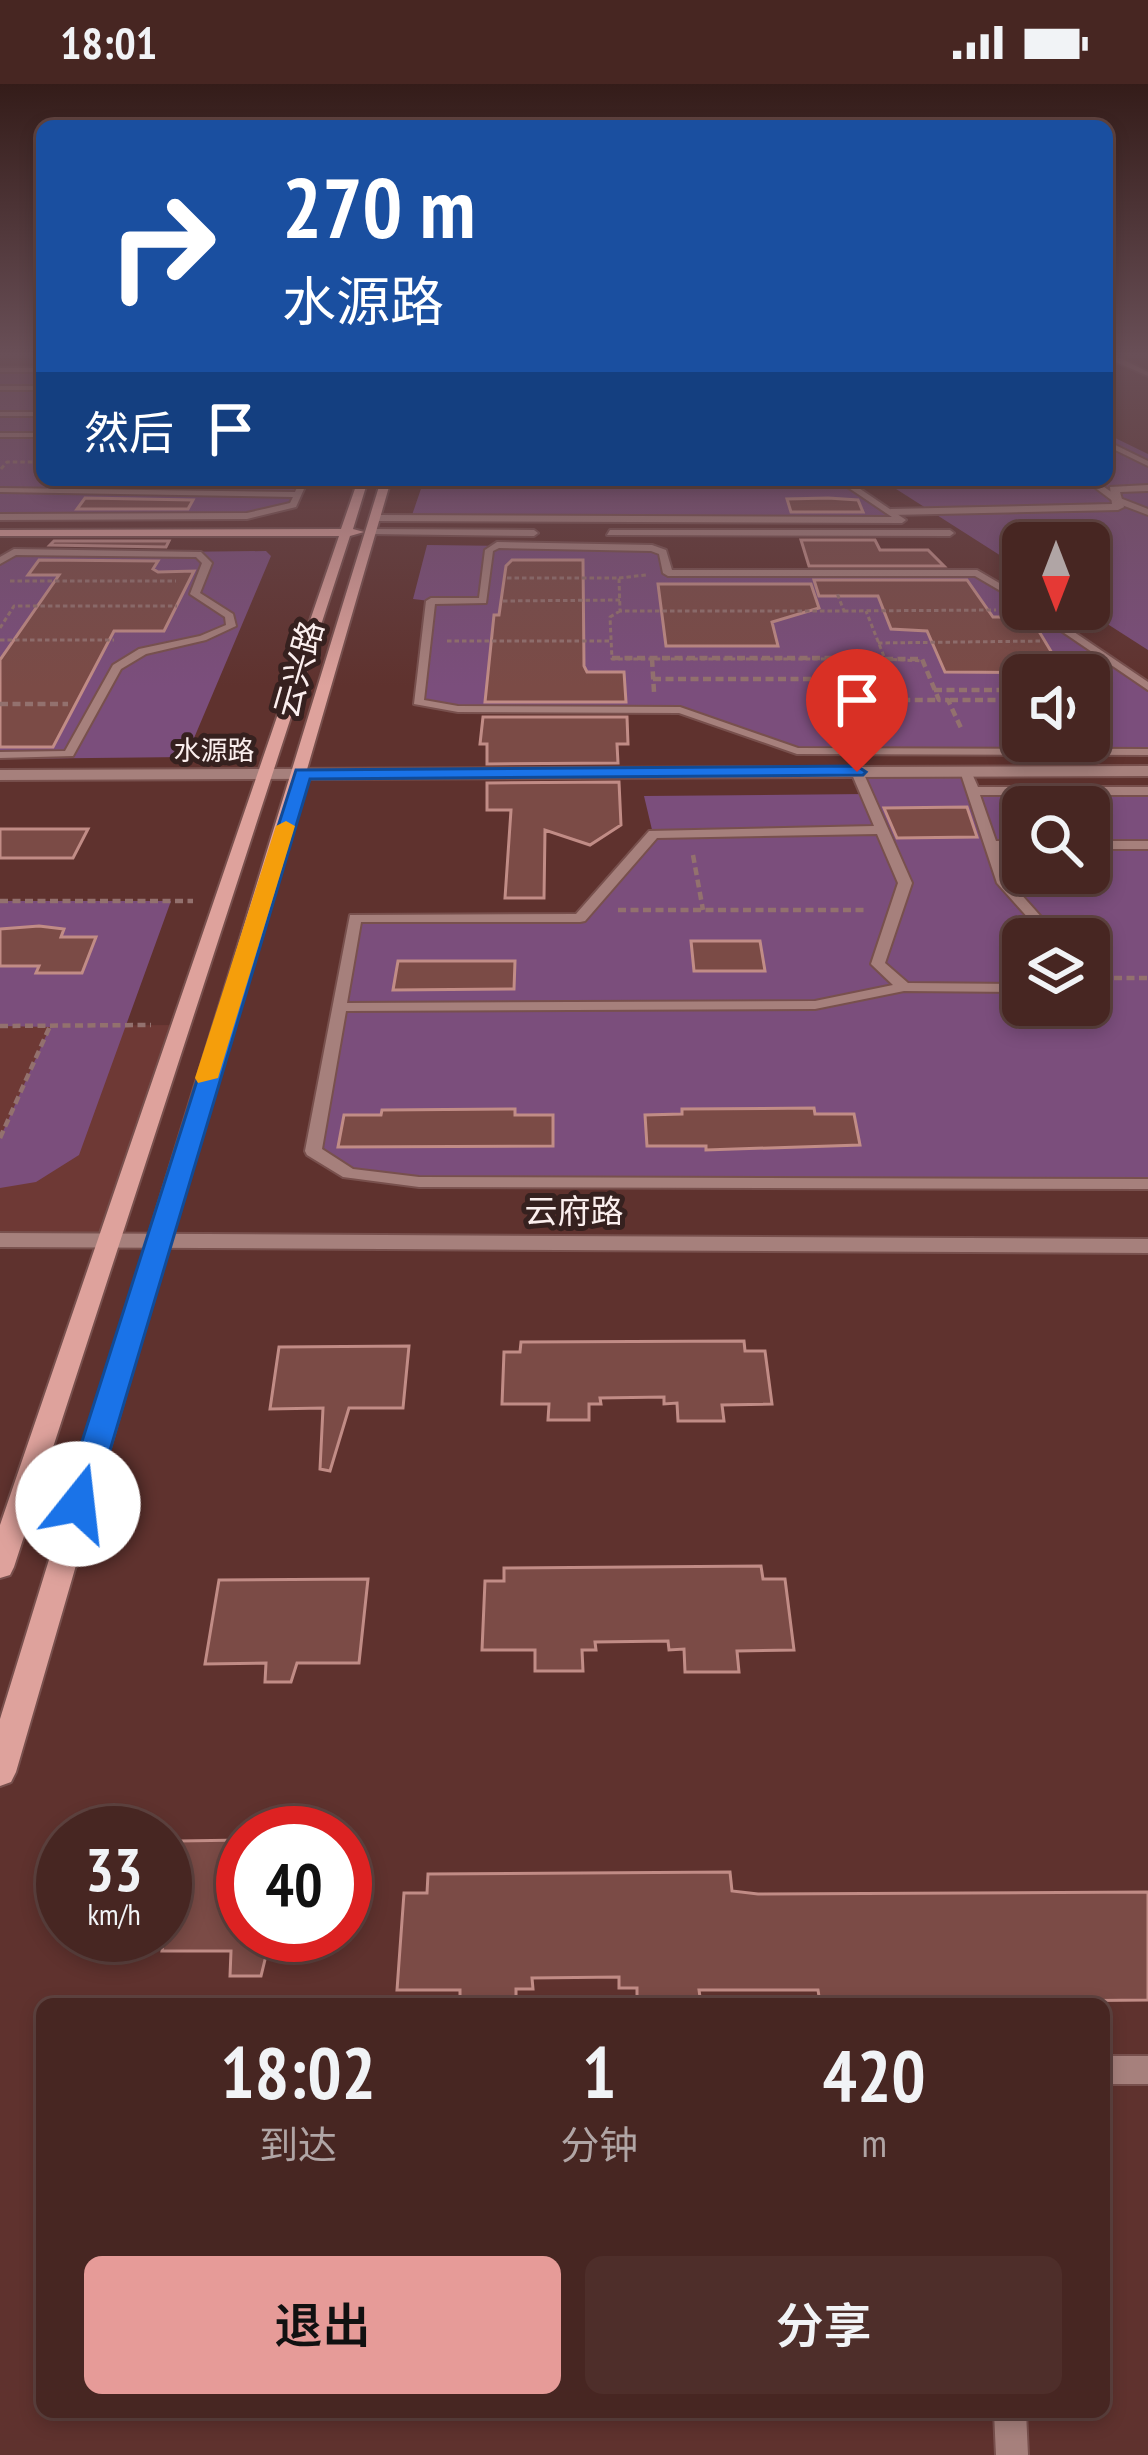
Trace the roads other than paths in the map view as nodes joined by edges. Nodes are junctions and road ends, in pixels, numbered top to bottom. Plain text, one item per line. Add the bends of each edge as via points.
1 (172, 486) edge
2 (202, 486) edge
3 (302, 486) edge
4 (375, 486) edge
5 (377, 486) edge
6 (850, 486) edge
7 (1100, 486) edge
8 (1148, 488) edge
9 (1115, 494) junction
10 (2, 495) edge
11 (298, 495) junction
12 (891, 512) junction
13 (1148, 512) edge
14 (0, 517) edge
15 (373, 525) junction
16 (346, 532) junction
17 (0, 533) edge
18 (681, 533) junction
19 (950, 533) dead end
20 (0, 562) edge
21 (687, 573) junction
22 (1002, 588) edge
23 (1065, 630) edge
24 (1148, 687) edge
25 (1148, 752) edge
26 (0, 754) edge
27 (967, 771) junction
28 (1148, 771) edge
29 (857, 772) junction
30 (264, 774) junction
31 (302, 774) junction
32 (0, 775) edge
33 (973, 791) junction
34 (1148, 791) edge
35 (882, 830) junction
36 (992, 845) junction
37 (1002, 845) edge
38 (1110, 845) edge
39 (1148, 845) edge
40 (1035, 918) edge
41 (904, 987) junction
42 (1002, 988) edge
43 (339, 1007) junction
44 (1148, 1184) edge
45 (0, 1240) edge
46 (106, 1240) junction
47 (156, 1240) junction
48 (1148, 1246) edge
49 (0, 1567) edge
50 (0, 1772) edge
51 (1110, 2070) edge
52 (1148, 2070) edge
53 (1010, 2418) edge
54 (1012, 2455) edge

1 - 10 lane
2 - 11 lane
3 - 11 lane
4 - 16 street, 云兴路
5 - 15 street, 云兴路
6 - 12 lane
7 - 9 lane
8 - 9 street
9 - 12 street via 1118,507
9 - 13 lane
11 - 14 lane via 293,505 247,516
12 - 15 lane via 902,520
15 - 16 street
15 - 18 lane
15 - 31 street, 云兴路
16 - 17 street
16 - 30 street, 云兴路
18 - 19 lane
18 - 21 lane
20 - 26 lane via 14,552 184,551 206,560 195,594 230,616 231,626 206,640 153,648 117,668 69,754
21 - 22 lane via 976,573
21 - 25 lane via 668,573 663,552 652,548 497,545 489,550 483,601 431,602 418,702 693,713 796,751
23 - 24 lane
27 - 28 street, 水源路
27 - 29 street, 水源路
27 - 33 lane
29 - 31 street, 水源路
29 - 35 lane
30 - 31 street, 水源路
30 - 32 street, 水源路
30 - 46 street, 云兴路
31 - 47 street, 云兴路
33 - 34 lane
33 - 36 lane
35 - 41 lane via 905,883 878,964
35 - 43 lane via 653,834 580,918 355,918
36 - 37 lane
36 - 40 lane via 1004,883
38 - 39 lane
41 - 42 lane
41 - 43 lane via 815,1005
43 - 44 lane via 313,1151 350,1173 419,1182
45 - 46 street, 云府路
46 - 47 street, 云府路
46 - 49 street, 云兴路
47 - 48 street, 云府路
47 - 50 street, 云兴路
51 - 52 lane
53 - 54 lane

